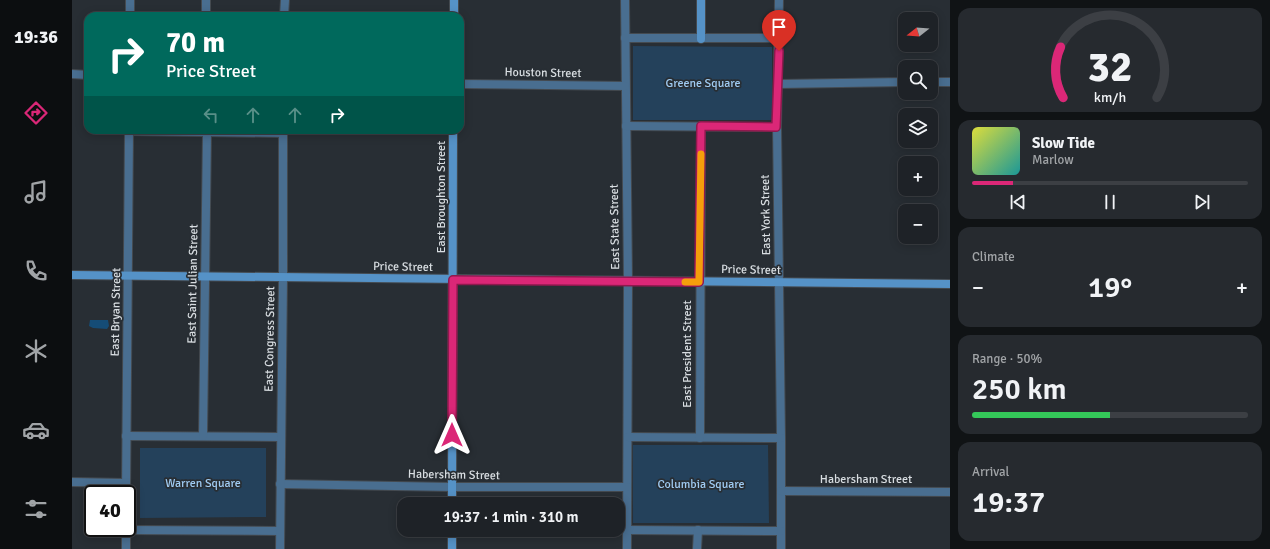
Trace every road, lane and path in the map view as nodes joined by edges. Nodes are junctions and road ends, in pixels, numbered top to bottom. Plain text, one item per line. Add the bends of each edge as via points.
1 (130, 0) edge
2 (206, 0) edge
3 (285, 0) edge
4 (454, 0) edge
5 (625, 0) edge
6 (701, 0) edge
7 (779, 0) edge
8 (130, 12) edge
9 (206, 12) edge
10 (284, 12) edge
11 (454, 12) edge
12 (625, 38) junction
13 (779, 38) junction
14 (701, 39) junction
15 (72, 74) edge
16 (84, 75) edge
17 (898, 82) edge
18 (938, 82) edge
19 (950, 82) edge
20 (464, 84) edge
21 (778, 84) junction
22 (625, 86) junction
23 (626, 126) junction
24 (701, 126) junction
25 (776, 127) junction
26 (129, 134) edge
27 (207, 134) edge
28 (283, 134) edge
29 (453, 134) edge
30 (72, 275) edge
31 (129, 276) junction
32 (205, 277) junction
33 (283, 278) junction
34 (453, 280) junction
35 (628, 281) junction
36 (699, 282) junction
37 (779, 283) junction
38 (950, 284) edge
39 (126, 436) junction
40 (203, 436) junction
41 (280, 437) junction
42 (628, 437) junction
43 (700, 438) junction
44 (781, 438) junction
45 (72, 482) edge
46 (126, 483) joint
47 (280, 484) junction
48 (452, 487) junction
49 (627, 488) junction
50 (781, 491) junction
51 (950, 492) edge
52 (452, 497) edge
53 (136, 529) edge
54 (627, 530) junction
55 (698, 530) junction
56 (280, 531) junction
57 (781, 531) junction
58 (126, 537) edge
59 (452, 537) edge
60 (126, 549) edge
61 (280, 549) edge
62 (452, 549) edge
63 (627, 549) edge
64 (697, 549) edge
65 (781, 549) edge

1 - 8 street
2 - 9 street
3 - 10 street
4 - 11 main road
5 - 12 street, East State Street
6 - 14 main road
7 - 13 street, East York Street
12 - 14 street
12 - 22 street, East State Street
13 - 14 street
13 - 21 street, East York Street
15 - 16 street
17 - 21 street
18 - 19 street
20 - 22 street, Houston Street
21 - 25 street, East York Street
22 - 23 street, East State Street
23 - 24 street
23 - 35 street, East State Street
24 - 25 street
24 - 36 street, East President Street
25 - 37 street, East York Street
26 - 31 street, East Bryan Street
27 - 32 street, East Saint Julian Street
28 - 33 street, East Congress Street
29 - 34 main road, East Broughton Street
30 - 31 main road, Price Street
31 - 32 main road, Price Street
31 - 39 street, East Bryan Street
32 - 33 main road, Price Street
32 - 40 street, East Saint Julian Street
33 - 34 main road, Price Street
33 - 41 street, East Congress Street
34 - 35 main road, Price Street
34 - 48 main road, East Broughton Street
35 - 36 main road, Price Street
35 - 42 street, East State Street
36 - 37 main road, Price Street
36 - 43 street, East President Street
37 - 38 main road, Price Street
37 - 44 street, East York Street
39 - 40 street
39 - 46 street, East Bryan Street
40 - 41 street
41 - 47 street, East Congress Street
42 - 43 street
42 - 49 street, East State Street
43 - 44 street
44 - 50 street, East York Street
45 - 46 street
47 - 48 street, Habersham Street
47 - 56 street, East Congress Street
48 - 49 street, Habersham Street
48 - 52 main road, East Broughton Street
49 - 54 street, East State Street
50 - 51 street, Habersham Street
50 - 57 street, East York Street
53 - 56 street
54 - 55 street
54 - 63 street, East State Street
55 - 57 street
55 - 64 street
56 - 61 street, East Congress Street
57 - 65 street, East York Street
58 - 60 street
59 - 62 main road

